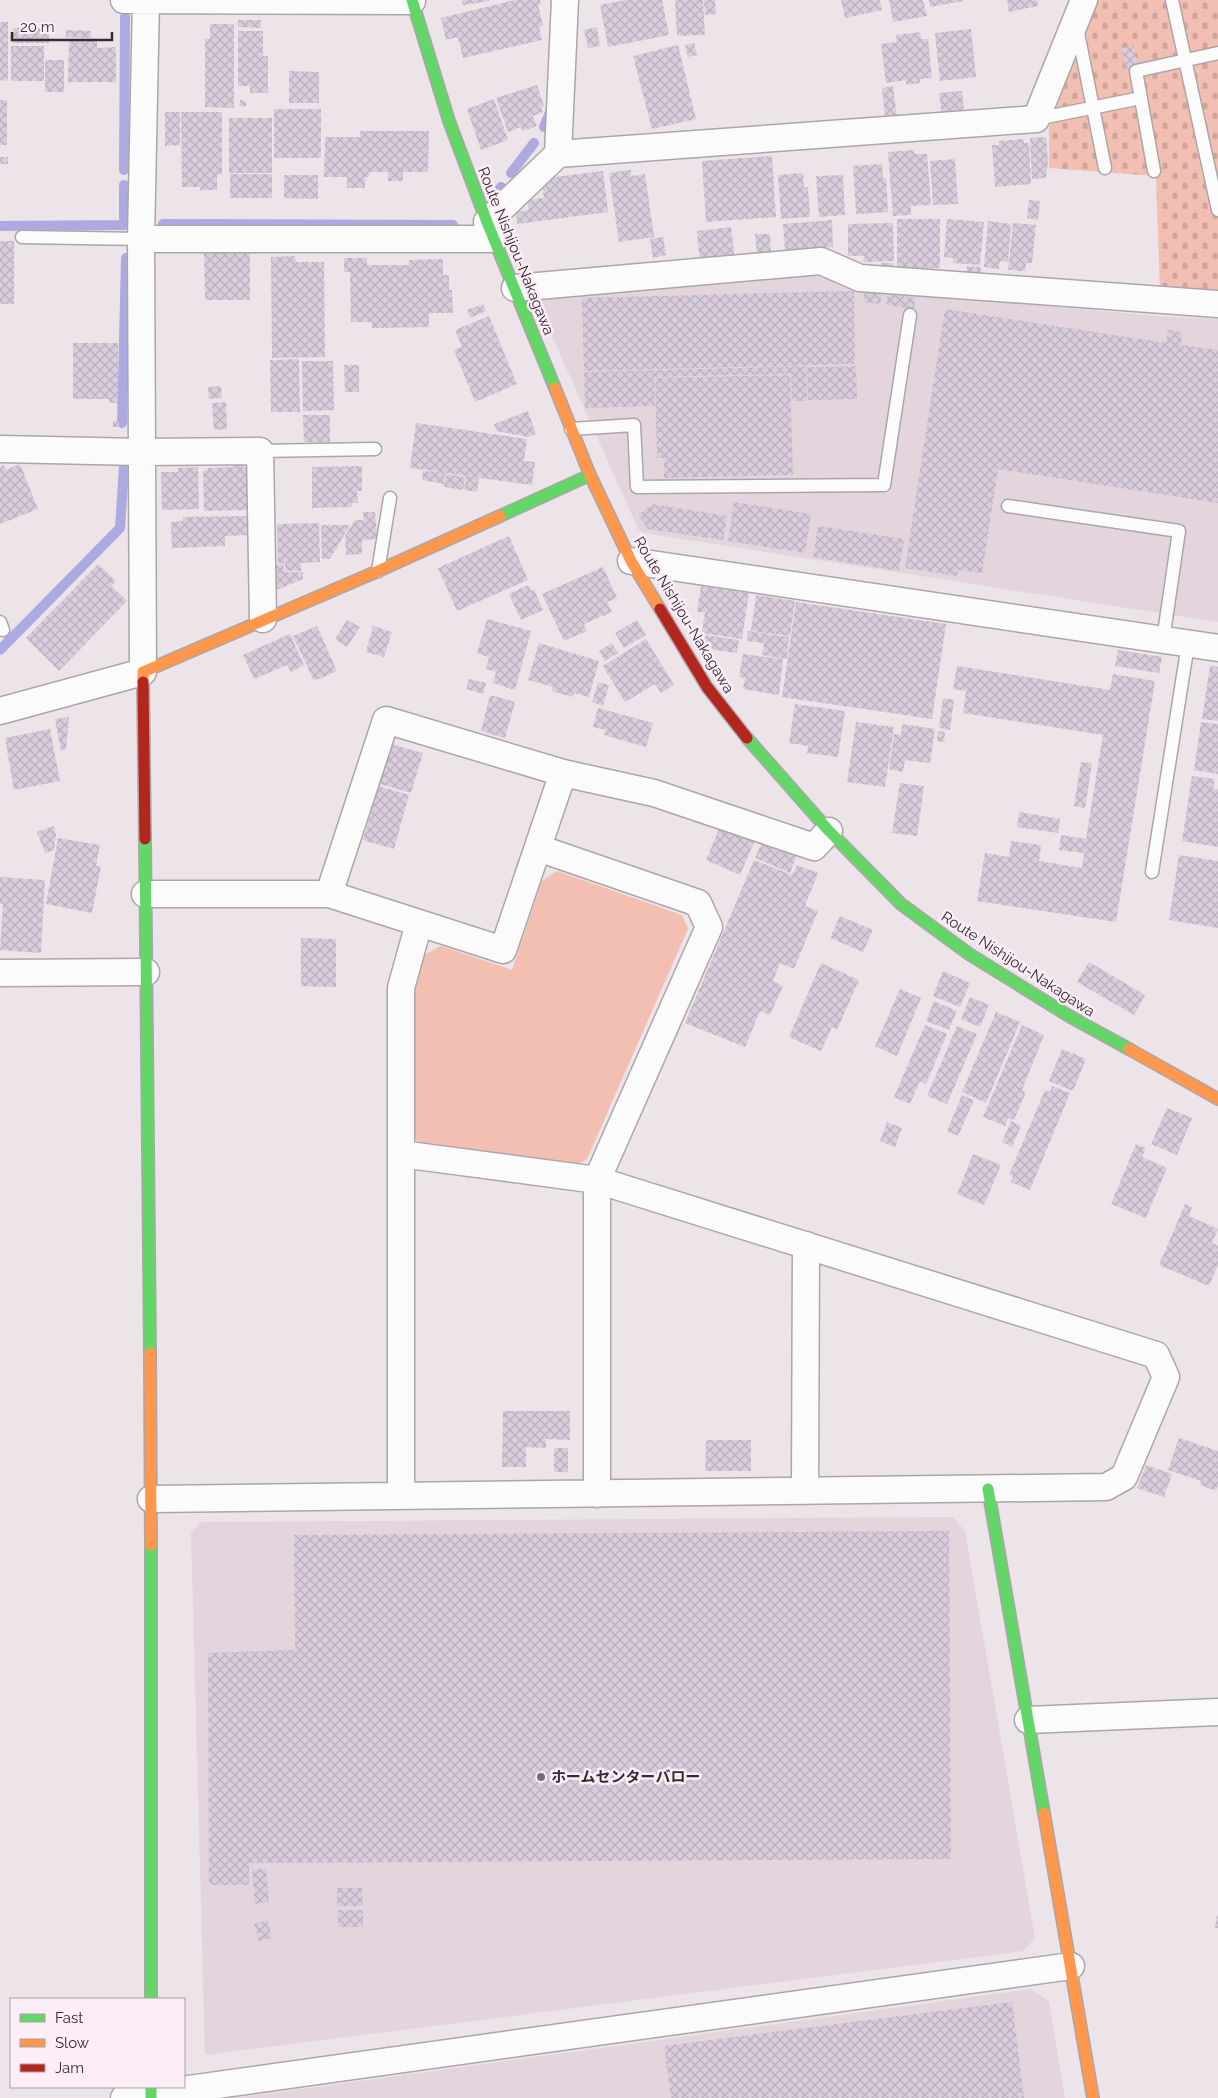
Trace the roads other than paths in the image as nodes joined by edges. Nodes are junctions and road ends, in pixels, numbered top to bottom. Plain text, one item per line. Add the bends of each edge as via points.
1 (124, 0) edge
2 (146, 0) edge
3 (412, 0) edge
4 (565, 0) edge
5 (1172, 0) edge
6 (1080, 11) edge
7 (1218, 53) edge
8 (1185, 60) junction
9 (1141, 98) junction
10 (1092, 108) junction
11 (1036, 119) junction
12 (558, 154) junction
13 (1105, 168) dead end
14 (1154, 171) dead end
15 (1218, 210) edge
16 (490, 230) junction
17 (22, 237) dead end
18 (142, 239) junction
19 (515, 288) junction
20 (1218, 304) edge
21 (910, 315) dead end
22 (572, 429) junction
23 (0, 449) edge
24 (375, 449) dead end
25 (260, 451) junction
26 (141, 452) junction
27 (590, 475) junction
28 (390, 498) dead end
29 (1008, 506) dead end
30 (631, 561) junction
31 (378, 571) junction
32 (263, 619) junction
33 (1163, 640) junction
34 (1188, 644) junction
35 (1218, 648) edge
36 (144, 672) junction
37 (0, 710) edge
38 (563, 773) junction
39 (829, 831) junction
40 (538, 848) junction
41 (1152, 872) dead end
42 (145, 894) junction
43 (329, 894) junction
44 (419, 923) junction
45 (146, 972) junction
46 (0, 973) edge
47 (1218, 1099) edge
48 (401, 1154) junction
49 (596, 1180) junction
50 (806, 1246) junction
51 (988, 1489) junction
52 (805, 1491) junction
53 (597, 1494) junction
54 (401, 1496) junction
55 (151, 1500) junction
56 (1218, 1712) edge
57 (1028, 1720) junction
58 (1070, 1966) junction
59 (151, 1998) edge
60 (151, 2093) edge
61 (124, 2098) edge
62 (1093, 2098) edge

1 - 2 street
2 - 3 street
2 - 18 street
3 - 16 street, Route Nishijou-Nakagawa via 449,121
4 - 12 street
5 - 8 lane
6 - 10 lane
6 - 11 street
7 - 8 lane
8 - 9 lane via 1136,71
8 - 15 lane
9 - 10 lane
9 - 14 lane
10 - 11 lane
10 - 13 lane
11 - 12 street
12 - 16 street
16 - 18 street
16 - 19 street, Route Nishijou-Nakagawa
17 - 18 lane
18 - 26 street
19 - 20 street via 821,261 860,278
19 - 22 street, Route Nishijou-Nakagawa
21 - 22 lane via 884,485 638,486 634,425
22 - 27 street, Route Nishijou-Nakagawa
23 - 26 street
24 - 25 lane
25 - 26 street
25 - 32 street
26 - 36 street
27 - 30 street, Route Nishijou-Nakagawa
27 - 31 street
28 - 31 lane
29 - 33 lane via 1179,531
30 - 33 street
30 - 39 street, Route Nishijou-Nakagawa via 707,687 760,755
31 - 32 street
32 - 36 street
33 - 34 street
34 - 35 street
34 - 41 lane
36 - 37 street
36 - 42 street
38 - 39 street via 654,793 814,847
38 - 40 street
38 - 43 street via 386,720
39 - 47 street, Route Nishijou-Nakagawa via 901,904 969,954 1068,1016
40 - 44 street via 503,950
40 - 49 street via 698,902 708,927
42 - 43 street
42 - 45 street
43 - 44 street
44 - 48 street via 401,988
45 - 46 street
45 - 55 street
48 - 49 street
48 - 54 street
49 - 50 street
49 - 53 street
50 - 51 street via 1156,1356 1166,1377 1124,1477 1106,1487
50 - 52 street
51 - 52 street
51 - 57 street
52 - 53 street
53 - 54 street
54 - 55 street
55 - 59 street
56 - 57 street
57 - 58 street
58 - 60 street
58 - 62 street
60 - 61 street

